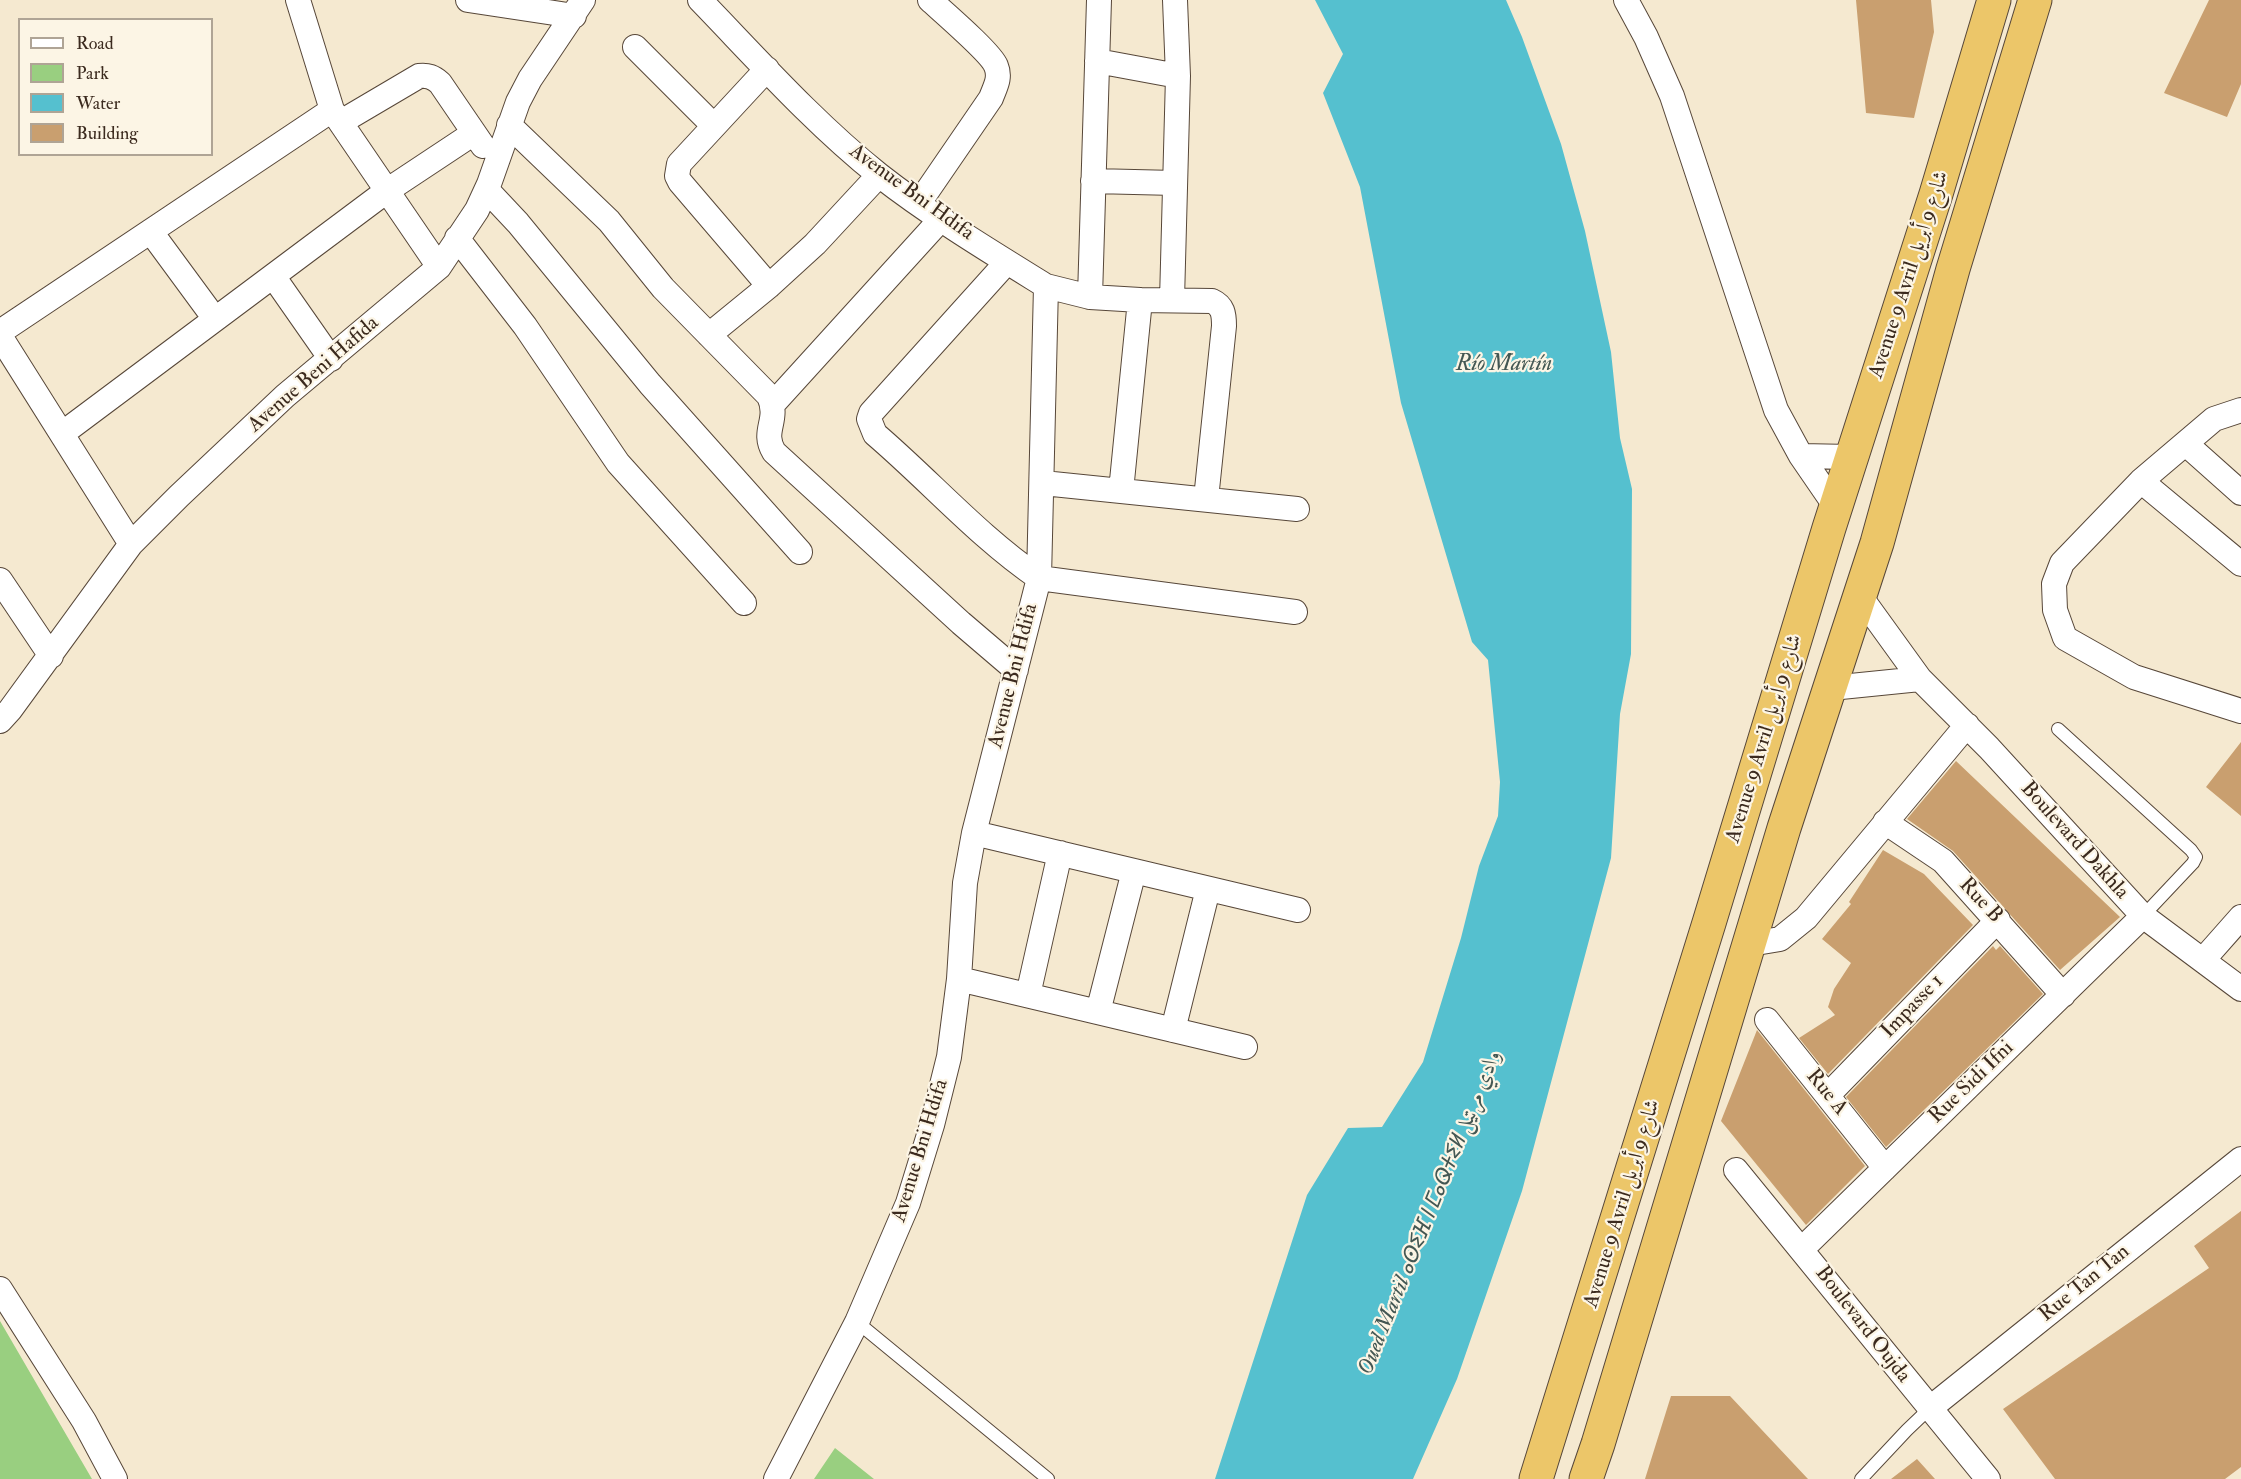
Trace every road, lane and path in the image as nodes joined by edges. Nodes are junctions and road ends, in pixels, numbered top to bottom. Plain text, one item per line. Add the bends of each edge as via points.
1 (298, 0) edge
2 (468, 0) edge
3 (700, 0) edge
4 (930, 0) edge
5 (1099, 0) edge
6 (1175, 0) edge
7 (1626, 0) edge
8 (1994, 0) edge
9 (2035, 0) edge
10 (578, 8) edge
11 (635, 47) dead end
12 (1097, 61) junction
13 (767, 69) junction
14 (1178, 76) junction
15 (337, 116) junction
16 (509, 125) junction
17 (714, 126) junction
18 (474, 133) junction
19 (496, 165) junction
20 (879, 175) junction
21 (1093, 181) junction
22 (1175, 183) junction
23 (387, 190) junction
24 (487, 190) junction
25 (920, 203) junction
26 (942, 218) junction
27 (151, 232) junction
28 (458, 238) junction
29 (1007, 262) junction
30 (439, 267) junction
31 (273, 276) junction
32 (769, 286) junction
33 (1046, 286) junction
34 (1090, 297) junction
35 (1140, 300) junction
36 (1172, 300) junction
37 (215, 319) junction
38 (0, 334) edge
39 (709, 335) junction
40 (331, 360) junction
41 (773, 404) junction
42 (2241, 410) edge
43 (63, 433) junction
44 (2186, 444) junction
45 (1801, 456) junction
46 (1851, 457) junction
47 (2141, 481) junction
48 (1043, 483) junction
49 (1121, 491) junction
50 (2241, 493) edge
51 (1206, 499) junction
52 (1836, 507) junction
53 (1297, 509) dead end
54 (131, 544) junction
55 (800, 552) dead end
56 (2241, 564) edge
57 (1039, 578) junction
58 (0, 580) edge
59 (1860, 596) junction
60 (744, 603) dead end
61 (1295, 612) dead end
62 (51, 656) junction
63 (1016, 670) junction
64 (1920, 679) junction
65 (1831, 688) junction
66 (2241, 711) edge
67 (0, 721) edge
68 (1966, 725) junction
69 (2058, 729) dead end
70 (1885, 822) junction
71 (974, 833) junction
72 (1060, 853) junction
73 (1134, 871) junction
74 (1208, 889) junction
75 (1298, 910) dead end
76 (2143, 916) junction
77 (2241, 917) edge
78 (1998, 920) junction
79 (1750, 944) junction
80 (2203, 960) junction
81 (959, 979) junction
82 (2241, 989) edge
83 (2063, 994) junction
84 (1028, 995) junction
85 (1098, 1012) junction
86 (1767, 1020) dead end
87 (1173, 1030) junction
88 (1245, 1047) dead end
89 (1828, 1095) junction
90 (2241, 1159) edge
91 (1885, 1168) junction
92 (1736, 1170) dead end
93 (1802, 1249) junction
94 (0, 1288) edge
95 (857, 1322) junction
96 (1929, 1409) junction
97 (115, 1479) edge
98 (776, 1479) edge
99 (1048, 1479) edge
100 (1536, 1479) edge
101 (1586, 1479) edge
102 (1861, 1479) edge
103 (1988, 1479) edge

1 - 15 street
2 - 10 street
3 - 13 street, Avenue Bni Hdifa
4 - 25 street via 992,59 998,82
5 - 12 street
6 - 14 street
7 - 45 street via 1672,96 1776,410
8 - 46 highway, Avenue 9 Avril شارع 9 أبريل
9 - 59 highway, Avenue 9 Avril شارع 9 أبريل
10 - 16 street, Avenue Beni Hafida via 530,79
11 - 17 street
12 - 14 street
12 - 21 street
13 - 17 street
13 - 20 street, Avenue Bni Hdifa
14 - 22 street
15 - 18 street via 427,75 440,83
15 - 23 street
15 - 27 street
16 - 19 street, Avenue Beni Hafida
16 - 39 street via 609,221 663,288
17 - 32 street via 679,164 677,176
18 - 19 street
18 - 23 street
19 - 24 street, Avenue Beni Hafida
20 - 25 street, Avenue Bni Hdifa
20 - 32 street via 815,244
21 - 22 street
21 - 34 street
22 - 36 street
23 - 30 street
23 - 31 street
24 - 28 street, Avenue Beni Hafida
24 - 55 street via 650,384
25 - 26 street, Avenue Bni Hdifa
26 - 29 street, Avenue Bni Hdifa
26 - 41 street
27 - 37 street
27 - 38 street
28 - 30 street, Avenue Beni Hafida
28 - 60 street via 525,326 618,463
29 - 33 street, Avenue Bni Hdifa
29 - 57 street via 869,419 875,434 990,539
30 - 40 street, Avenue Beni Hafida
31 - 37 street
31 - 40 street
32 - 39 street
33 - 34 street
33 - 48 street, Avenue Bni Hdifa
34 - 35 street
35 - 36 street
35 - 49 street
36 - 51 street via 1212,301 1224,317
37 - 43 street
38 - 43 street
39 - 41 street
40 - 54 street, Avenue Beni Hafida via 285,396
41 - 63 street via 768,434 774,452
42 - 44 street via 2214,419
43 - 54 street
44 - 47 street
44 - 50 street
45 - 46 street
45 - 52 street
46 - 52 highway, Avenue 9 Avril شارع 9 أبريل
47 - 56 street
47 - 66 street via 2062,563 2054,584 2055,610 2065,638 2134,677
48 - 49 street
48 - 57 street, Avenue Bni Hdifa
49 - 51 street
51 - 53 street
52 - 100 highway, Avenue 9 Avril شارع 9 أبريل
54 - 62 street, Avenue Beni Hafida
57 - 61 street
57 - 63 street, Avenue Bni Hdifa
58 - 62 street
59 - 64 street, Boulevard Dakhla
59 - 65 highway, Avenue 9 Avril شارع 9 أبريل
62 - 67 street, Avenue Beni Hafida
63 - 71 street, Avenue Bni Hdifa
64 - 65 street
64 - 68 street, Boulevard Dakhla
65 - 79 highway, Avenue 9 Avril شارع 9 أبريل
68 - 70 street
68 - 76 street, Boulevard Dakhla
69 - 76 lane via 2196,857
70 - 78 street, Rue B via 1943,861
70 - 79 street via 1789,934 1768,943
71 - 72 street
71 - 81 street, Avenue Bni Hdifa via 965,883
72 - 73 street
72 - 84 street
73 - 74 street
73 - 85 street
74 - 75 street
74 - 87 street
76 - 80 street, Boulevard Dakhla
76 - 83 street, Rue Sidi Ifni
77 - 80 street
78 - 83 street, Rue B
78 - 89 street, Impasse 1
79 - 101 highway, Avenue 9 Avril شارع 9 أبريل
80 - 82 street, Boulevard Dakhla
81 - 84 street
81 - 95 street, Avenue Bni Hdifa via 949,1057 932,1125 908,1203
83 - 91 street, Rue Sidi Ifni
84 - 85 street
85 - 87 street
86 - 89 street, Rue A
87 - 88 street
89 - 91 street, Rue A
90 - 96 street, Rue Tan Tan
91 - 93 street, Rue Sidi Ifni
92 - 93 street, Boulevard Oujda
93 - 96 street, Boulevard Oujda
94 - 97 street via 84,1421
95 - 98 street, Avenue Bni Hdifa
95 - 99 lane
96 - 102 lane
96 - 103 street, Boulevard Oujda

